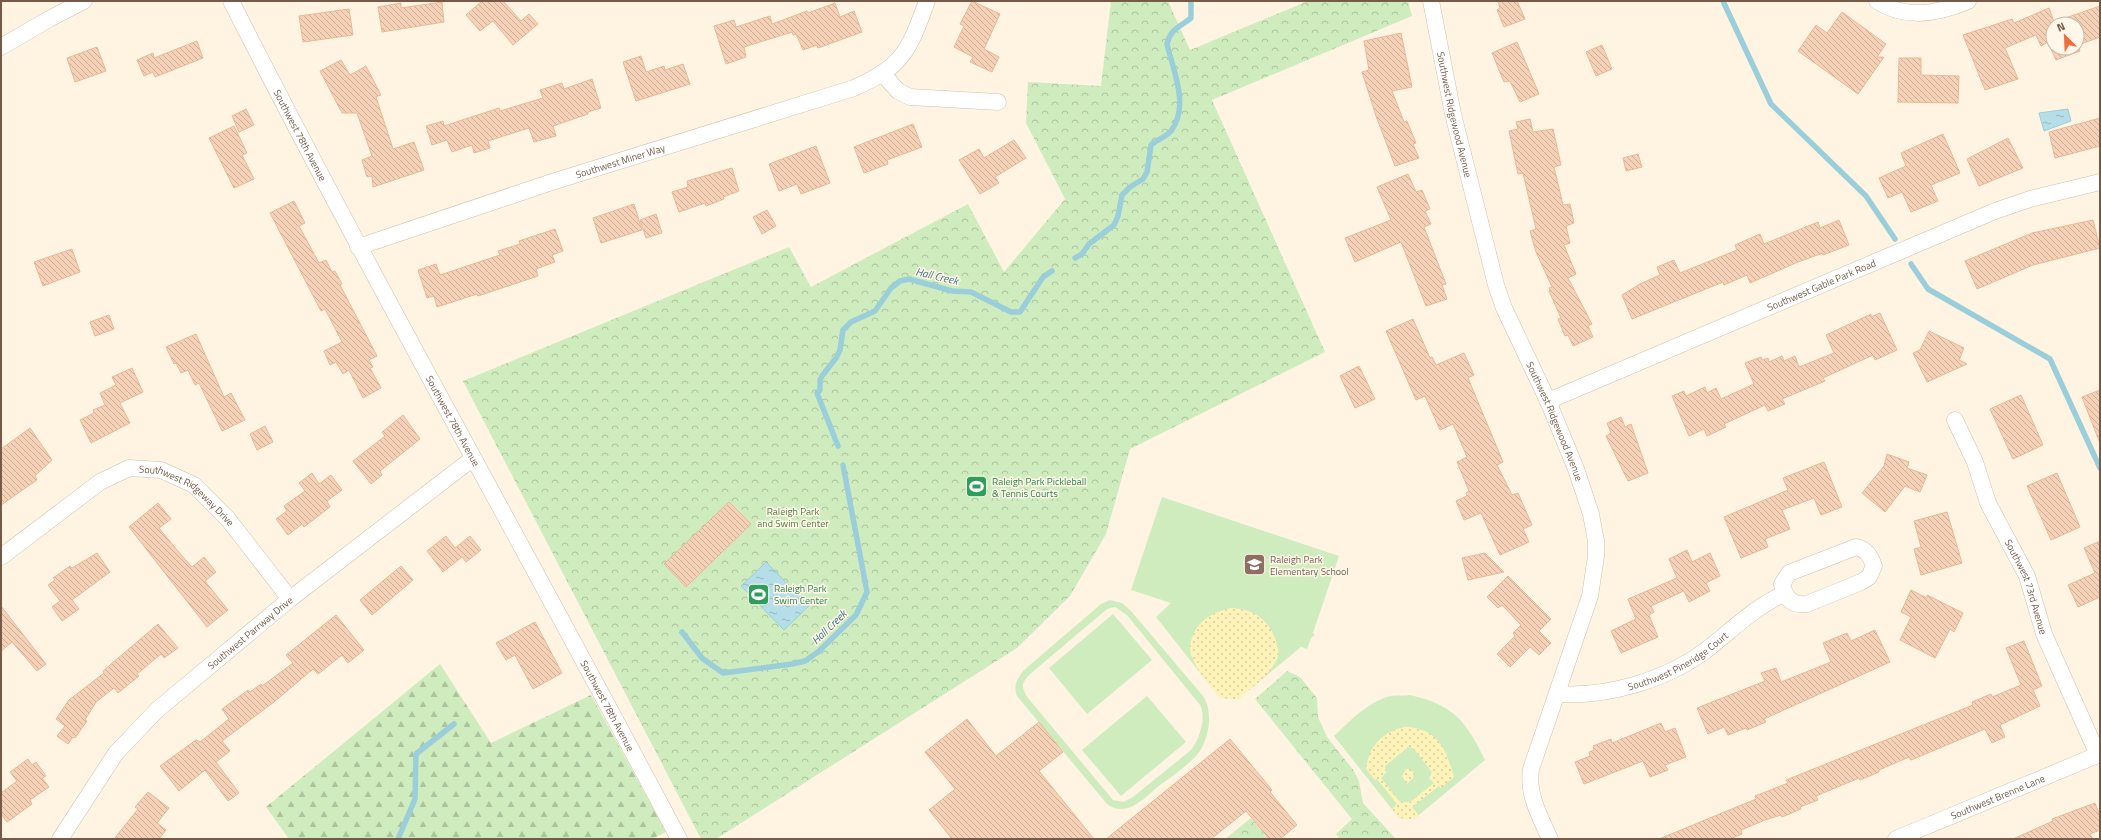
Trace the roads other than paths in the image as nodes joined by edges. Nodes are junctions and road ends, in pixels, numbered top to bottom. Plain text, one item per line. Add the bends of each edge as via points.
1 (84, 1) edge
2 (231, 1) edge
3 (927, 1) edge
4 (1431, 1) edge
5 (1877, 1) edge
6 (1968, 1) edge
7 (1, 47) edge
8 (882, 74) junction
9 (998, 102) dead end
10 (2100, 182) edge
11 (358, 247) junction
12 (1548, 401) junction
13 (1955, 420) dead end
14 (472, 458) junction
15 (1, 557) edge
16 (1784, 594) junction
17 (290, 599) junction
18 (1558, 694) junction
19 (2099, 754) edge
20 (60, 839) edge
21 (679, 839) edge
22 (1550, 839) edge
23 (1896, 839) edge

1 - 7 street
2 - 11 street, Southwest 78th Avenue
3 - 8 street, Southwest Miner Way via 908,48 892,67
4 - 12 street, Southwest Ridgewood Avenue via 1453,114 1496,285 1504,308
5 - 6 street via 1898,11 1915,14 1938,12
8 - 9 street via 894,87 910,97
8 - 11 street, Southwest Miner Way via 839,94 552,182
10 - 12 street, Southwest Gable Park Road via 2030,199 1995,211
11 - 14 street, Southwest 78th Avenue
12 - 18 street, Southwest Ridgewood Avenue via 1576,469 1591,514 1596,541 1590,596
13 - 19 street, Southwest 73rd Avenue via 1975,462 1988,503 2027,576 2044,634
14 - 17 street, Southwest Parrway Drive
14 - 21 street, Southwest 78th Avenue via 539,577
15 - 17 street, Southwest Ridgeway Drive via 100,482 129,468 161,470 194,485 223,513
16 - 16 street via 1792,603 1807,604 1861,582 1869,577 1874,566 1864,549 1856,547 1793,571 1784,577
16 - 18 street, Southwest Pineridge Court via 1763,604 1704,652 1665,673 1612,690 1582,695
17 - 20 street, Southwest Parrway Drive via 157,710 116,753
18 - 22 street, Southwest Ridgewood Avenue via 1531,769 1530,780 1533,799
19 - 23 street, Southwest Brenne Lane

